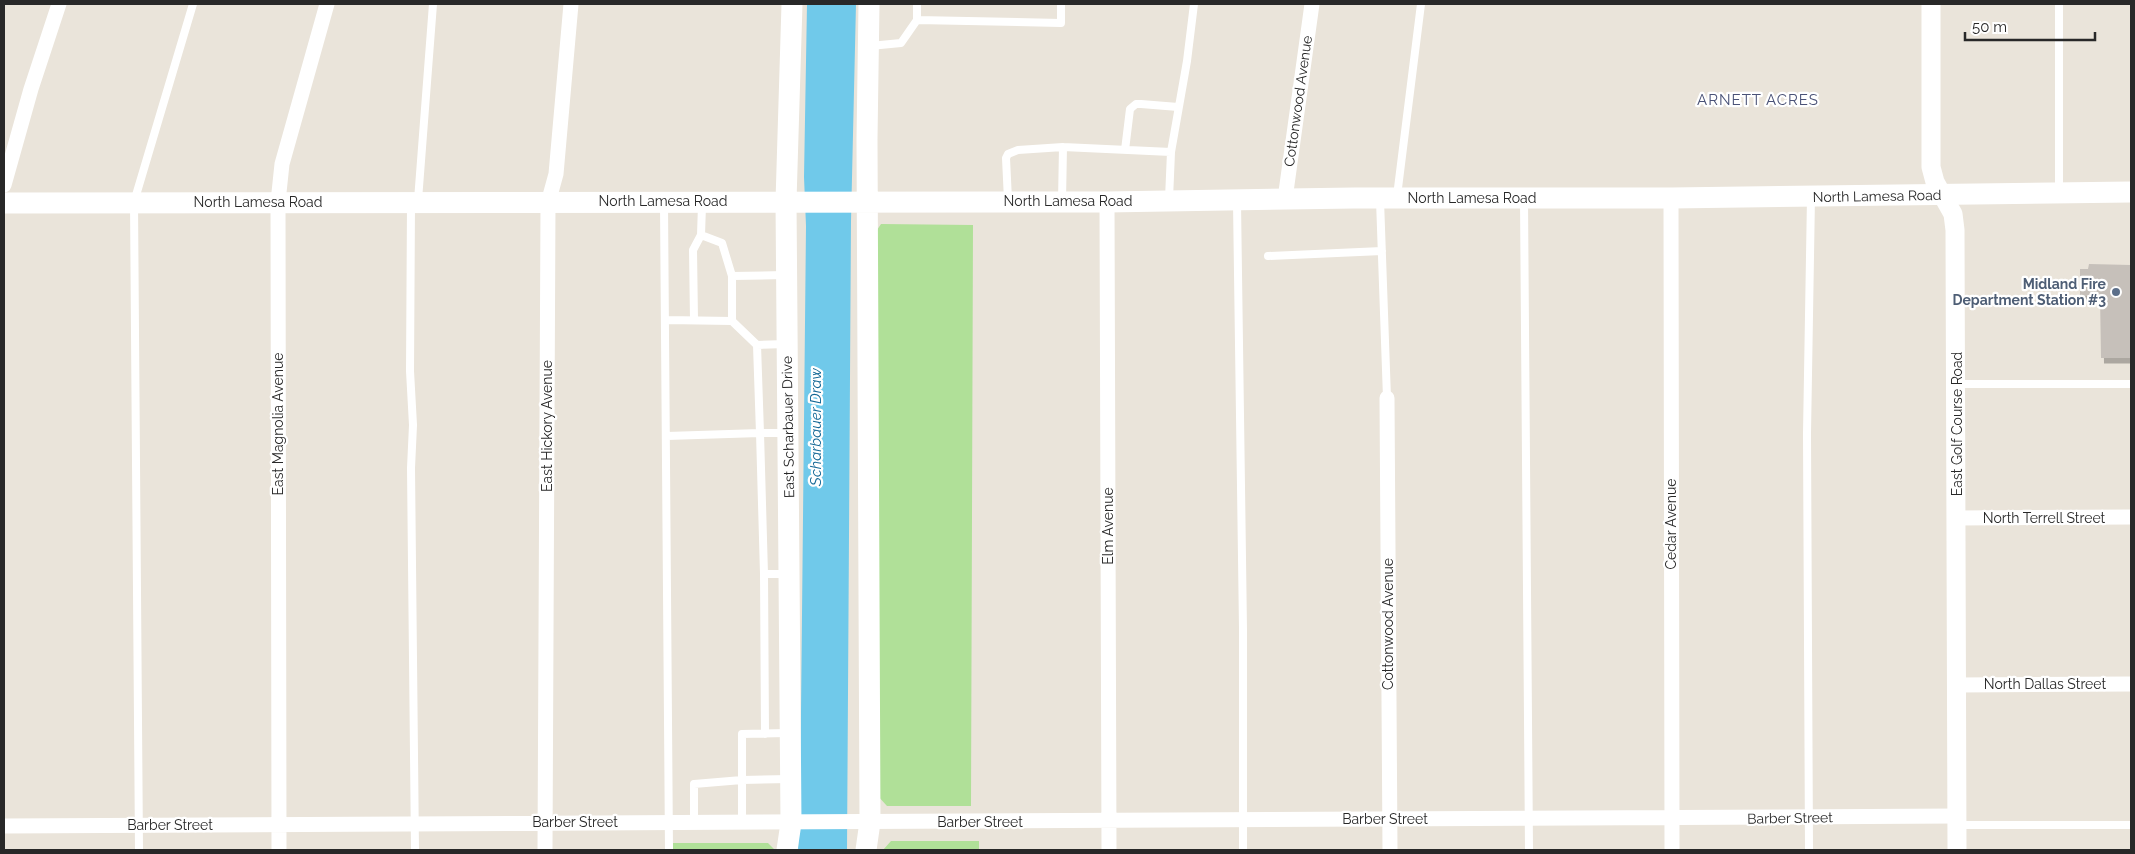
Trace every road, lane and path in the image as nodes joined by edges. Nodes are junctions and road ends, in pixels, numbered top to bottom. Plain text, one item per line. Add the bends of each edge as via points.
1 (59, 4) edge
2 (193, 4) edge
3 (327, 4) edge
4 (433, 4) edge
5 (571, 4) edge
6 (792, 4) edge
7 (869, 4) edge
8 (917, 4) edge
9 (1061, 4) edge
10 (1194, 4) edge
11 (1312, 4) edge
12 (1421, 4) edge
13 (1931, 4) edge
14 (2059, 4) edge
15 (917, 20) junction
16 (868, 46) junction
17 (1178, 107) junction
18 (1062, 147) junction
19 (1125, 150) junction
20 (1171, 152) junction
21 (4, 185) edge
22 (2131, 192) edge
23 (2059, 193) junction
24 (1942, 195) junction
25 (1811, 196) junction
26 (1389, 198) junction
27 (1524, 198) junction
28 (1671, 198) junction
29 (1285, 199) junction
30 (1237, 200) junction
31 (664, 201) junction
32 (702, 201) junction
33 (793, 201) junction
34 (865, 201) junction
35 (1008, 201) junction
36 (1062, 201) junction
37 (1169, 201) junction
38 (134, 202) junction
39 (278, 202) junction
40 (414, 202) junction
41 (548, 202) junction
42 (1107, 202) junction
43 (4, 203) edge
44 (701, 235) junction
45 (1382, 252) junction
46 (1268, 256) dead end
47 (787, 275) junction
48 (732, 276) junction
49 (666, 320) junction
50 (694, 320) junction
51 (732, 320) junction
52 (787, 344) junction
53 (757, 345) junction
54 (1956, 384) junction
55 (2131, 384) edge
56 (1387, 398) joint
57 (788, 433) junction
58 (760, 434) junction
59 (667, 436) junction
60 (2131, 517) edge
61 (1958, 518) junction
62 (764, 574) junction
63 (789, 574) junction
64 (2131, 684) edge
65 (1958, 685) junction
66 (790, 733) junction
67 (765, 734) junction
68 (791, 779) junction
69 (742, 780) junction
70 (1808, 817) junction
71 (1390, 819) junction
72 (1529, 819) junction
73 (1672, 819) junction
74 (1244, 820) junction
75 (1109, 821) junction
76 (1957, 821) junction
77 (545, 822) junction
78 (668, 822) junction
79 (791, 822) junction
80 (870, 822) junction
81 (415, 823) junction
82 (694, 823) junction
83 (742, 823) junction
84 (278, 824) junction
85 (139, 825) junction
86 (2131, 825) edge
87 (4, 826) edge
88 (139, 850) edge
89 (279, 850) edge
90 (415, 850) edge
91 (544, 850) edge
92 (668, 850) edge
93 (787, 850) edge
94 (866, 850) edge
95 (1109, 850) edge
96 (1243, 850) edge
97 (1390, 850) edge
98 (1529, 850) edge
99 (1672, 850) edge
100 (1809, 850) edge
101 (1957, 850) edge

1 - 21 street
2 - 38 lane
3 - 39 street, East Magnolia Avenue via 284,156
4 - 40 lane
5 - 41 street, East Hickory Avenue via 556,174
6 - 33 main road, East Scharbauer Drive
7 - 16 main road
8 - 15 lane
9 - 15 lane via 1061,23
10 - 17 lane
11 - 29 street, Cottonwood Avenue
12 - 26 lane
13 - 24 street, East Golf Course Road via 1931,167
14 - 23 lane
15 - 16 lane via 901,43
16 - 34 main road
17 - 19 lane via 1136,104 1130,109
17 - 20 lane
18 - 19 lane
18 - 35 lane via 1018,150 1008,154
18 - 36 lane
19 - 20 lane
20 - 37 lane
22 - 23 main road, North Lamesa Road
23 - 24 main road, North Lamesa Road
24 - 25 main road, North Lamesa Road
24 - 54 street, East Golf Course Road via 1953,214 1955,230
25 - 28 main road, North Lamesa Road
25 - 70 lane via 1807,434
26 - 27 main road, North Lamesa Road
26 - 29 main road, North Lamesa Road
26 - 45 lane
27 - 28 main road, North Lamesa Road
27 - 72 lane
28 - 73 street, Cedar Avenue
29 - 30 main road, North Lamesa Road
30 - 37 main road, North Lamesa Road
30 - 74 lane
31 - 32 main road, North Lamesa Road
31 - 41 main road, North Lamesa Road
31 - 49 lane
32 - 33 main road, North Lamesa Road
32 - 44 lane
33 - 34 main road, North Lamesa Road
33 - 47 main road, East Scharbauer Drive
34 - 35 main road, North Lamesa Road
34 - 80 main road
35 - 36 main road, North Lamesa Road
36 - 42 main road, North Lamesa Road
37 - 42 main road, North Lamesa Road
38 - 39 main road, North Lamesa Road
38 - 43 main road, North Lamesa Road
38 - 85 lane
39 - 40 main road, North Lamesa Road
39 - 84 street, East Magnolia Avenue
40 - 41 main road, North Lamesa Road
40 - 81 lane via 410,332 414,425 411,478
41 - 77 street, East Hickory Avenue
42 - 75 street, Elm Avenue
44 - 48 lane via 722,243
44 - 50 lane via 693,250
45 - 46 lane
45 - 56 lane
47 - 48 lane
47 - 52 main road, East Scharbauer Drive
48 - 51 lane
49 - 50 lane
49 - 59 lane
50 - 51 lane
51 - 53 lane
52 - 53 lane
52 - 57 main road, East Scharbauer Drive
53 - 58 lane
54 - 55 lane
54 - 61 street, East Golf Course Road
56 - 71 street, Cottonwood Avenue
57 - 58 lane
57 - 63 main road, East Scharbauer Drive
58 - 59 lane
58 - 62 lane
59 - 78 lane
60 - 61 street, North Terrell Street
61 - 65 street, East Golf Course Road
62 - 63 lane
62 - 67 lane
63 - 66 main road, East Scharbauer Drive
64 - 65 street, North Dallas Street
65 - 76 street, East Golf Course Road
66 - 67 lane
66 - 68 main road, East Scharbauer Drive
67 - 69 lane via 742,734
68 - 69 lane
68 - 79 main road, East Scharbauer Drive
69 - 82 lane via 694,784
69 - 83 lane
70 - 73 street, Barber Street
70 - 76 street, Barber Street
70 - 100 lane
71 - 72 street, Barber Street
71 - 74 street, Barber Street
71 - 97 street, Cottonwood Avenue
72 - 73 street, Barber Street
72 - 98 lane
73 - 99 street, Cedar Avenue
74 - 75 street, Barber Street
74 - 96 lane
75 - 80 street, Barber Street
75 - 95 street, Elm Avenue
76 - 86 lane
76 - 101 street, East Golf Course Road
77 - 78 street, Barber Street
77 - 81 street, Barber Street
77 - 91 street, East Hickory Avenue
78 - 82 street, Barber Street
78 - 92 lane
79 - 80 street, Barber Street
79 - 83 street, Barber Street
79 - 93 main road, East Scharbauer Drive
80 - 94 main road
81 - 84 street, Barber Street
81 - 90 lane
82 - 83 street, Barber Street
84 - 85 street, Barber Street
84 - 89 street, East Magnolia Avenue
85 - 87 street, Barber Street
85 - 88 lane

